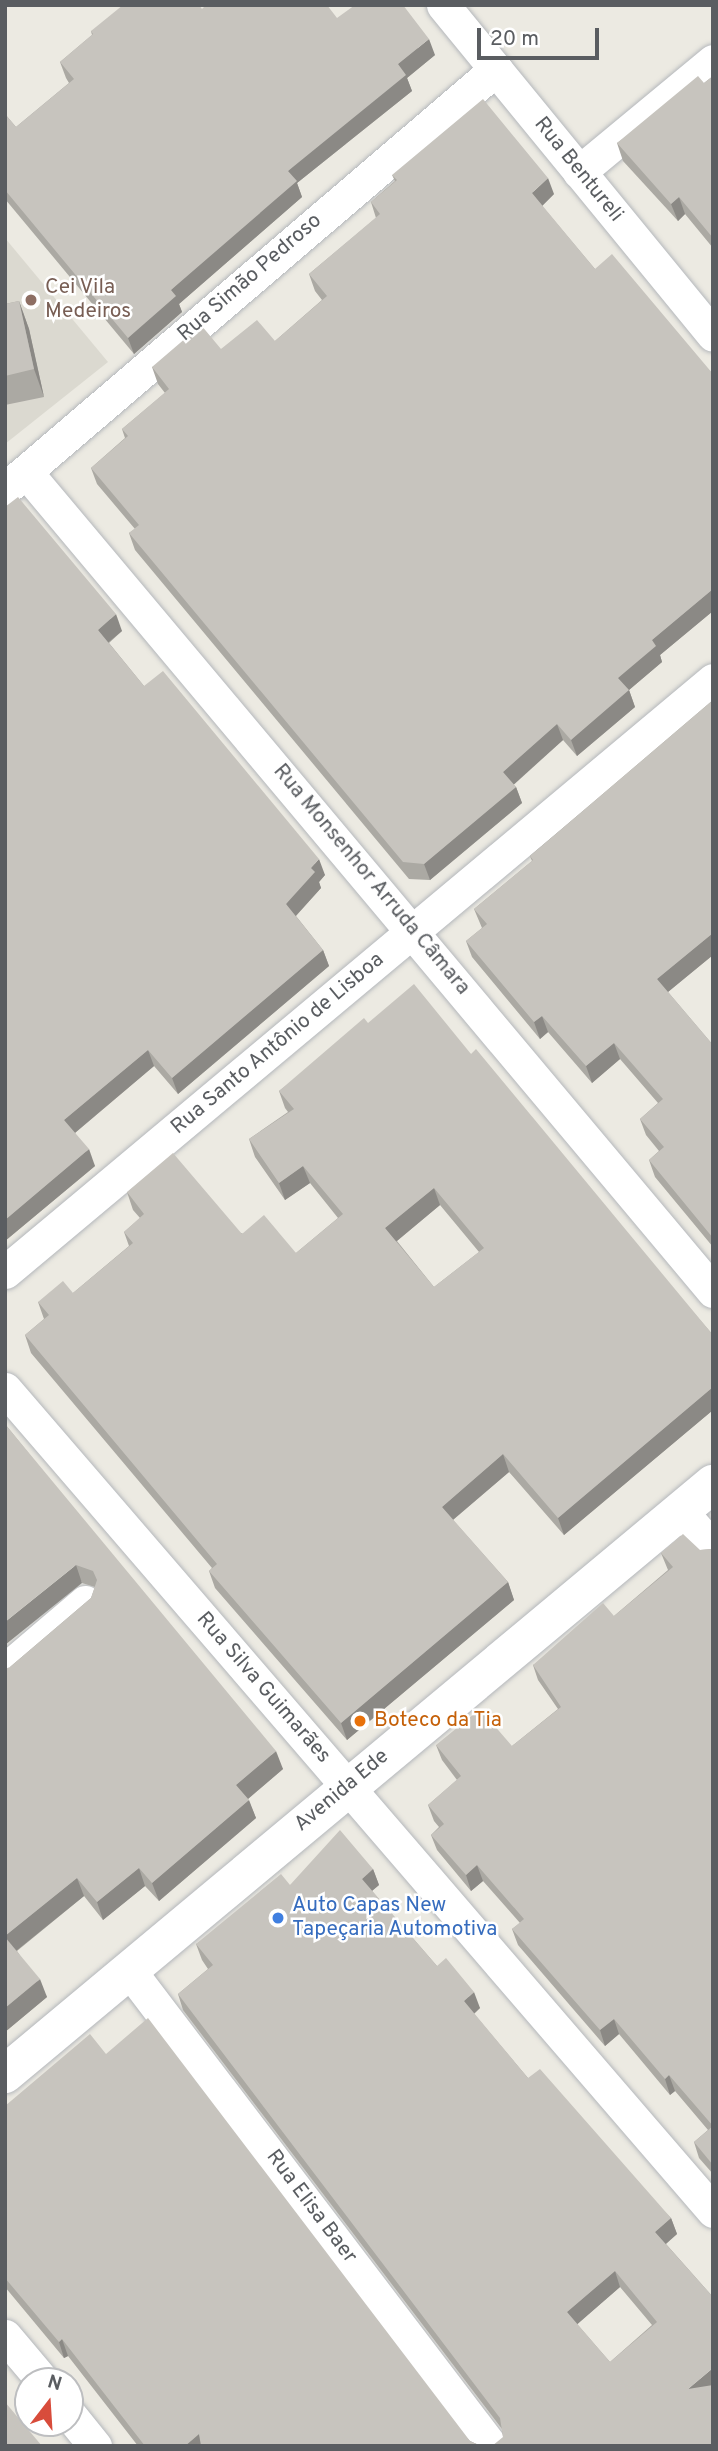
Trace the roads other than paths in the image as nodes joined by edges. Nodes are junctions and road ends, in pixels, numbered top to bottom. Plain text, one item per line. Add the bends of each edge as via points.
1 (443, 5) edge
2 (713, 61) edge
3 (496, 69) junction
4 (579, 172) junction
5 (713, 335) edge
6 (16, 480) edge
7 (713, 680) edge
8 (414, 930) junction
9 (5, 1272) edge
10 (713, 1291) edge
11 (5, 1389) edge
12 (713, 1484) edge
13 (681, 1511) junction
14 (713, 1548) edge
15 (85, 1602) edge
16 (5, 1670) edge
17 (347, 1786) junction
18 (129, 1970) junction
19 (5, 2074) edge
20 (713, 2211) edge
21 (5, 2336) edge
22 (31, 2367) edge
23 (84, 2432) edge
24 (95, 2446) edge
25 (491, 2446) edge

1 - 3 street, Rua Bentureli
2 - 4 street
3 - 4 street, Rua Bentureli
3 - 6 street, Rua Simão Pedroso
4 - 5 street, Rua Bentureli
6 - 8 street, Rua Monsenhor Arruda Câmara
7 - 8 street, Rua Santo Antônio de Lisboa
8 - 9 street, Rua Santo Antônio de Lisboa
8 - 10 street, Rua Monsenhor Arruda Câmara
11 - 17 street, Rua Silva Guimarães
12 - 13 main road, Avenida Ede
13 - 14 street
13 - 17 main road, Avenida Ede
15 - 16 street
17 - 18 main road, Avenida Ede
17 - 20 street, Rua Silva Guimarães
18 - 19 main road, Avenida Ede
18 - 25 street, Rua Elisa Baer
21 - 22 street
23 - 24 street

